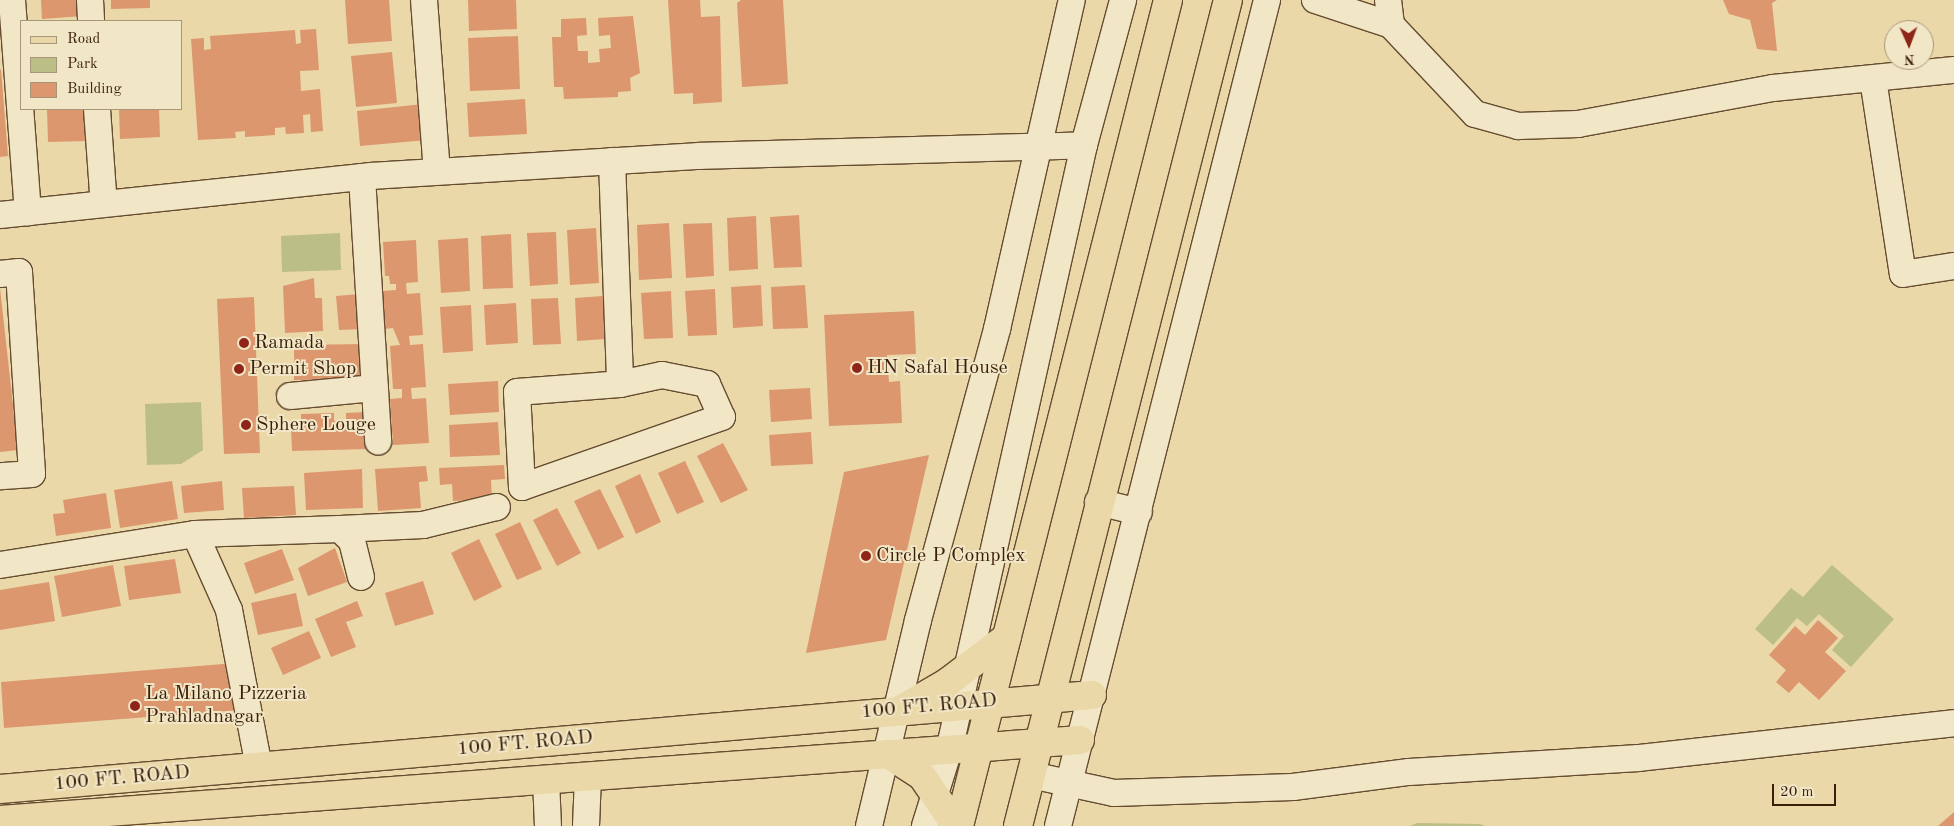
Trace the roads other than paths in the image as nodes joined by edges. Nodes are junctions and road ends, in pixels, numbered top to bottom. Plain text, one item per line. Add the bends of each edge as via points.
1 (12, 0) edge
2 (90, 0) edge
3 (424, 0) edge
4 (1072, 0) edge
5 (1123, 0) edge
6 (1168, 0) edge
7 (1267, 0) edge
8 (1316, 0) edge
9 (1388, 0) edge
10 (1232, 3) edge
11 (91, 20) edge
12 (1391, 26) junction
13 (1954, 70) edge
14 (1873, 80) junction
15 (20, 106) edge
16 (20, 110) edge
17 (97, 110) edge
18 (1084, 145) junction
19 (1036, 150) junction
20 (612, 161) junction
21 (436, 172) junction
22 (362, 177) junction
23 (103, 192) dead end
24 (28, 212) junction
25 (0, 215) edge
26 (1954, 266) edge
27 (0, 274) edge
28 (620, 384) junction
29 (374, 388) junction
30 (290, 396) dead end
31 (378, 442) dead end
32 (0, 476) edge
33 (1098, 502) junction
34 (497, 507) dead end
35 (1139, 512) junction
36 (340, 529) junction
37 (195, 534) junction
38 (0, 565) edge
39 (361, 577) dead end
40 (1007, 637) junction
41 (969, 666) junction
42 (1092, 695) junction
43 (1050, 696) junction
44 (990, 702) junction
45 (960, 704) junction
46 (900, 710) junction
47 (1954, 723) edge
48 (1039, 740) junction
49 (1080, 740) junction
50 (979, 745) junction
51 (950, 746) junction
52 (888, 754) junction
53 (258, 767) junction
54 (1030, 775) junction
55 (588, 776) junction
56 (546, 779) junction
57 (1068, 784) junction
58 (0, 789) edge
59 (936, 794) junction
60 (2, 822) edge
61 (548, 826) edge
62 (586, 826) edge
63 (869, 826) edge
64 (925, 826) edge
65 (957, 826) edge
66 (1018, 826) edge
67 (1058, 826) edge

1 - 15 street
2 - 11 street
3 - 21 street
4 - 19 street
5 - 18 street
6 - 40 main road
7 - 35 street
8 - 12 street
9 - 12 street
10 - 33 main road
12 - 14 street via 1475,114 1518,126 1578,124 1773,88
13 - 14 street
14 - 26 street via 1903,274
16 - 24 street
17 - 23 street
18 - 19 street
18 - 41 street
19 - 20 street
19 - 46 street via 997,329 918,620
20 - 21 street
20 - 28 street
21 - 22 street
22 - 24 street
22 - 29 street
24 - 25 street
27 - 32 street via 19,272 32,474
28 - 28 street via 517,392 522,487 722,417 707,384 662,375
29 - 30 street
29 - 31 street
33 - 35 street
33 - 43 main road
34 - 36 street via 424,525
35 - 42 street
36 - 37 street
36 - 39 street via 352,541
37 - 38 street
37 - 53 street via 229,610
40 - 41 main road
40 - 44 main road
41 - 45 street
41 - 46 main road
42 - 43 main road, 100 FT. ROAD
42 - 49 street
43 - 44 main road, 100 FT. ROAD
43 - 48 main road
44 - 45 main road, 100 FT. ROAD
44 - 50 main road
45 - 46 main road, 100 FT. ROAD
45 - 51 street
46 - 52 street
46 - 53 main road, 100 FT. ROAD
47 - 57 street via 1630,758 1409,772 1293,787 1114,793
48 - 49 main road, 100 FT. ROAD
48 - 50 main road, 100 FT. ROAD
48 - 54 main road
49 - 57 street
50 - 51 main road, 100 FT. ROAD
50 - 65 main road
51 - 52 main road, 100 FT. ROAD
51 - 59 street
52 - 55 main road, 100 FT. ROAD
52 - 59 main road via 911,766
52 - 63 street
53 - 58 main road, 100 FT. ROAD
54 - 57 street
54 - 66 main road
55 - 56 main road, 100 FT. ROAD
55 - 62 street
56 - 60 main road, 100 FT. ROAD
56 - 61 street
57 - 67 street
59 - 64 street
59 - 65 main road

